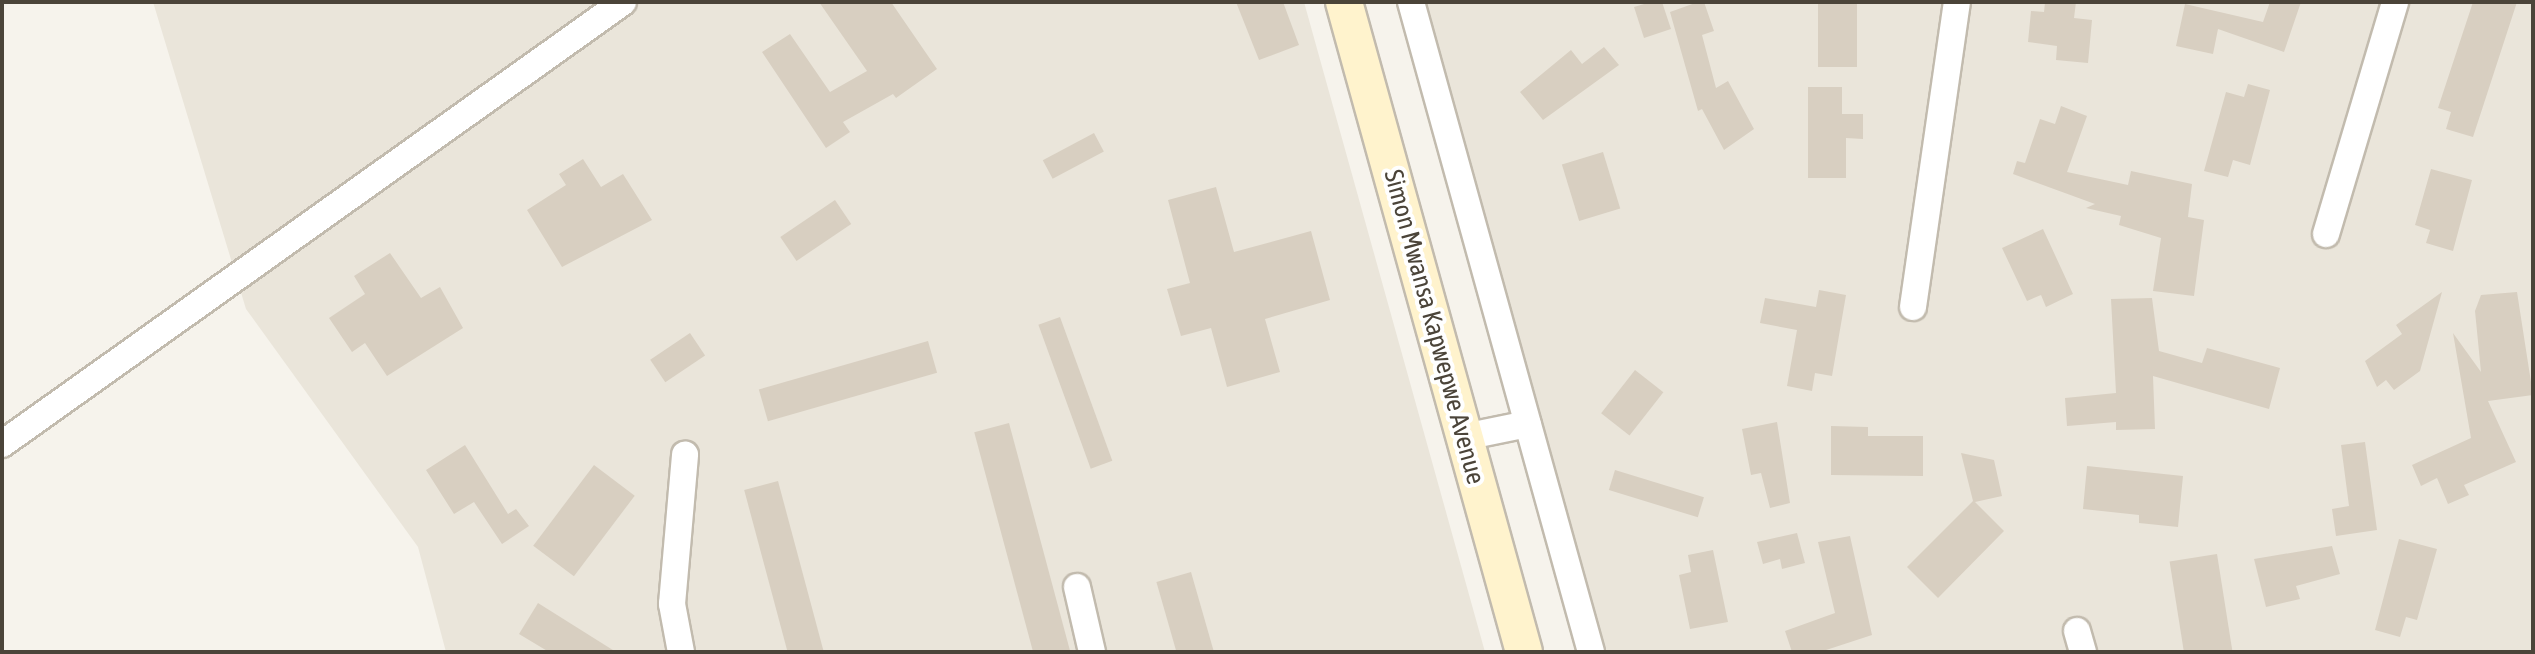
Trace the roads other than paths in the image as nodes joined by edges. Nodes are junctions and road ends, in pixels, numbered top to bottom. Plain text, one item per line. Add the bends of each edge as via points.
1 (623, 2) edge
2 (1344, 2) edge
3 (1411, 2) edge
4 (1957, 2) edge
5 (2395, 2) edge
6 (2326, 234) dead end
7 (1913, 307) dead end
8 (1528, 424) junction
9 (1464, 437) junction
10 (2, 444) edge
11 (685, 455) dead end
12 (1077, 587) dead end
13 (681, 652) edge
14 (1092, 652) edge
15 (1524, 652) edge
16 (1591, 652) edge

1 - 10 street
2 - 9 main road, Simon Mwansa Kapwepwe Avenue
3 - 8 street
4 - 7 street
5 - 6 street
8 - 9 street
8 - 16 street
9 - 15 main road, Simon Mwansa Kapwepwe Avenue
11 - 13 street via 672,604
12 - 14 street

